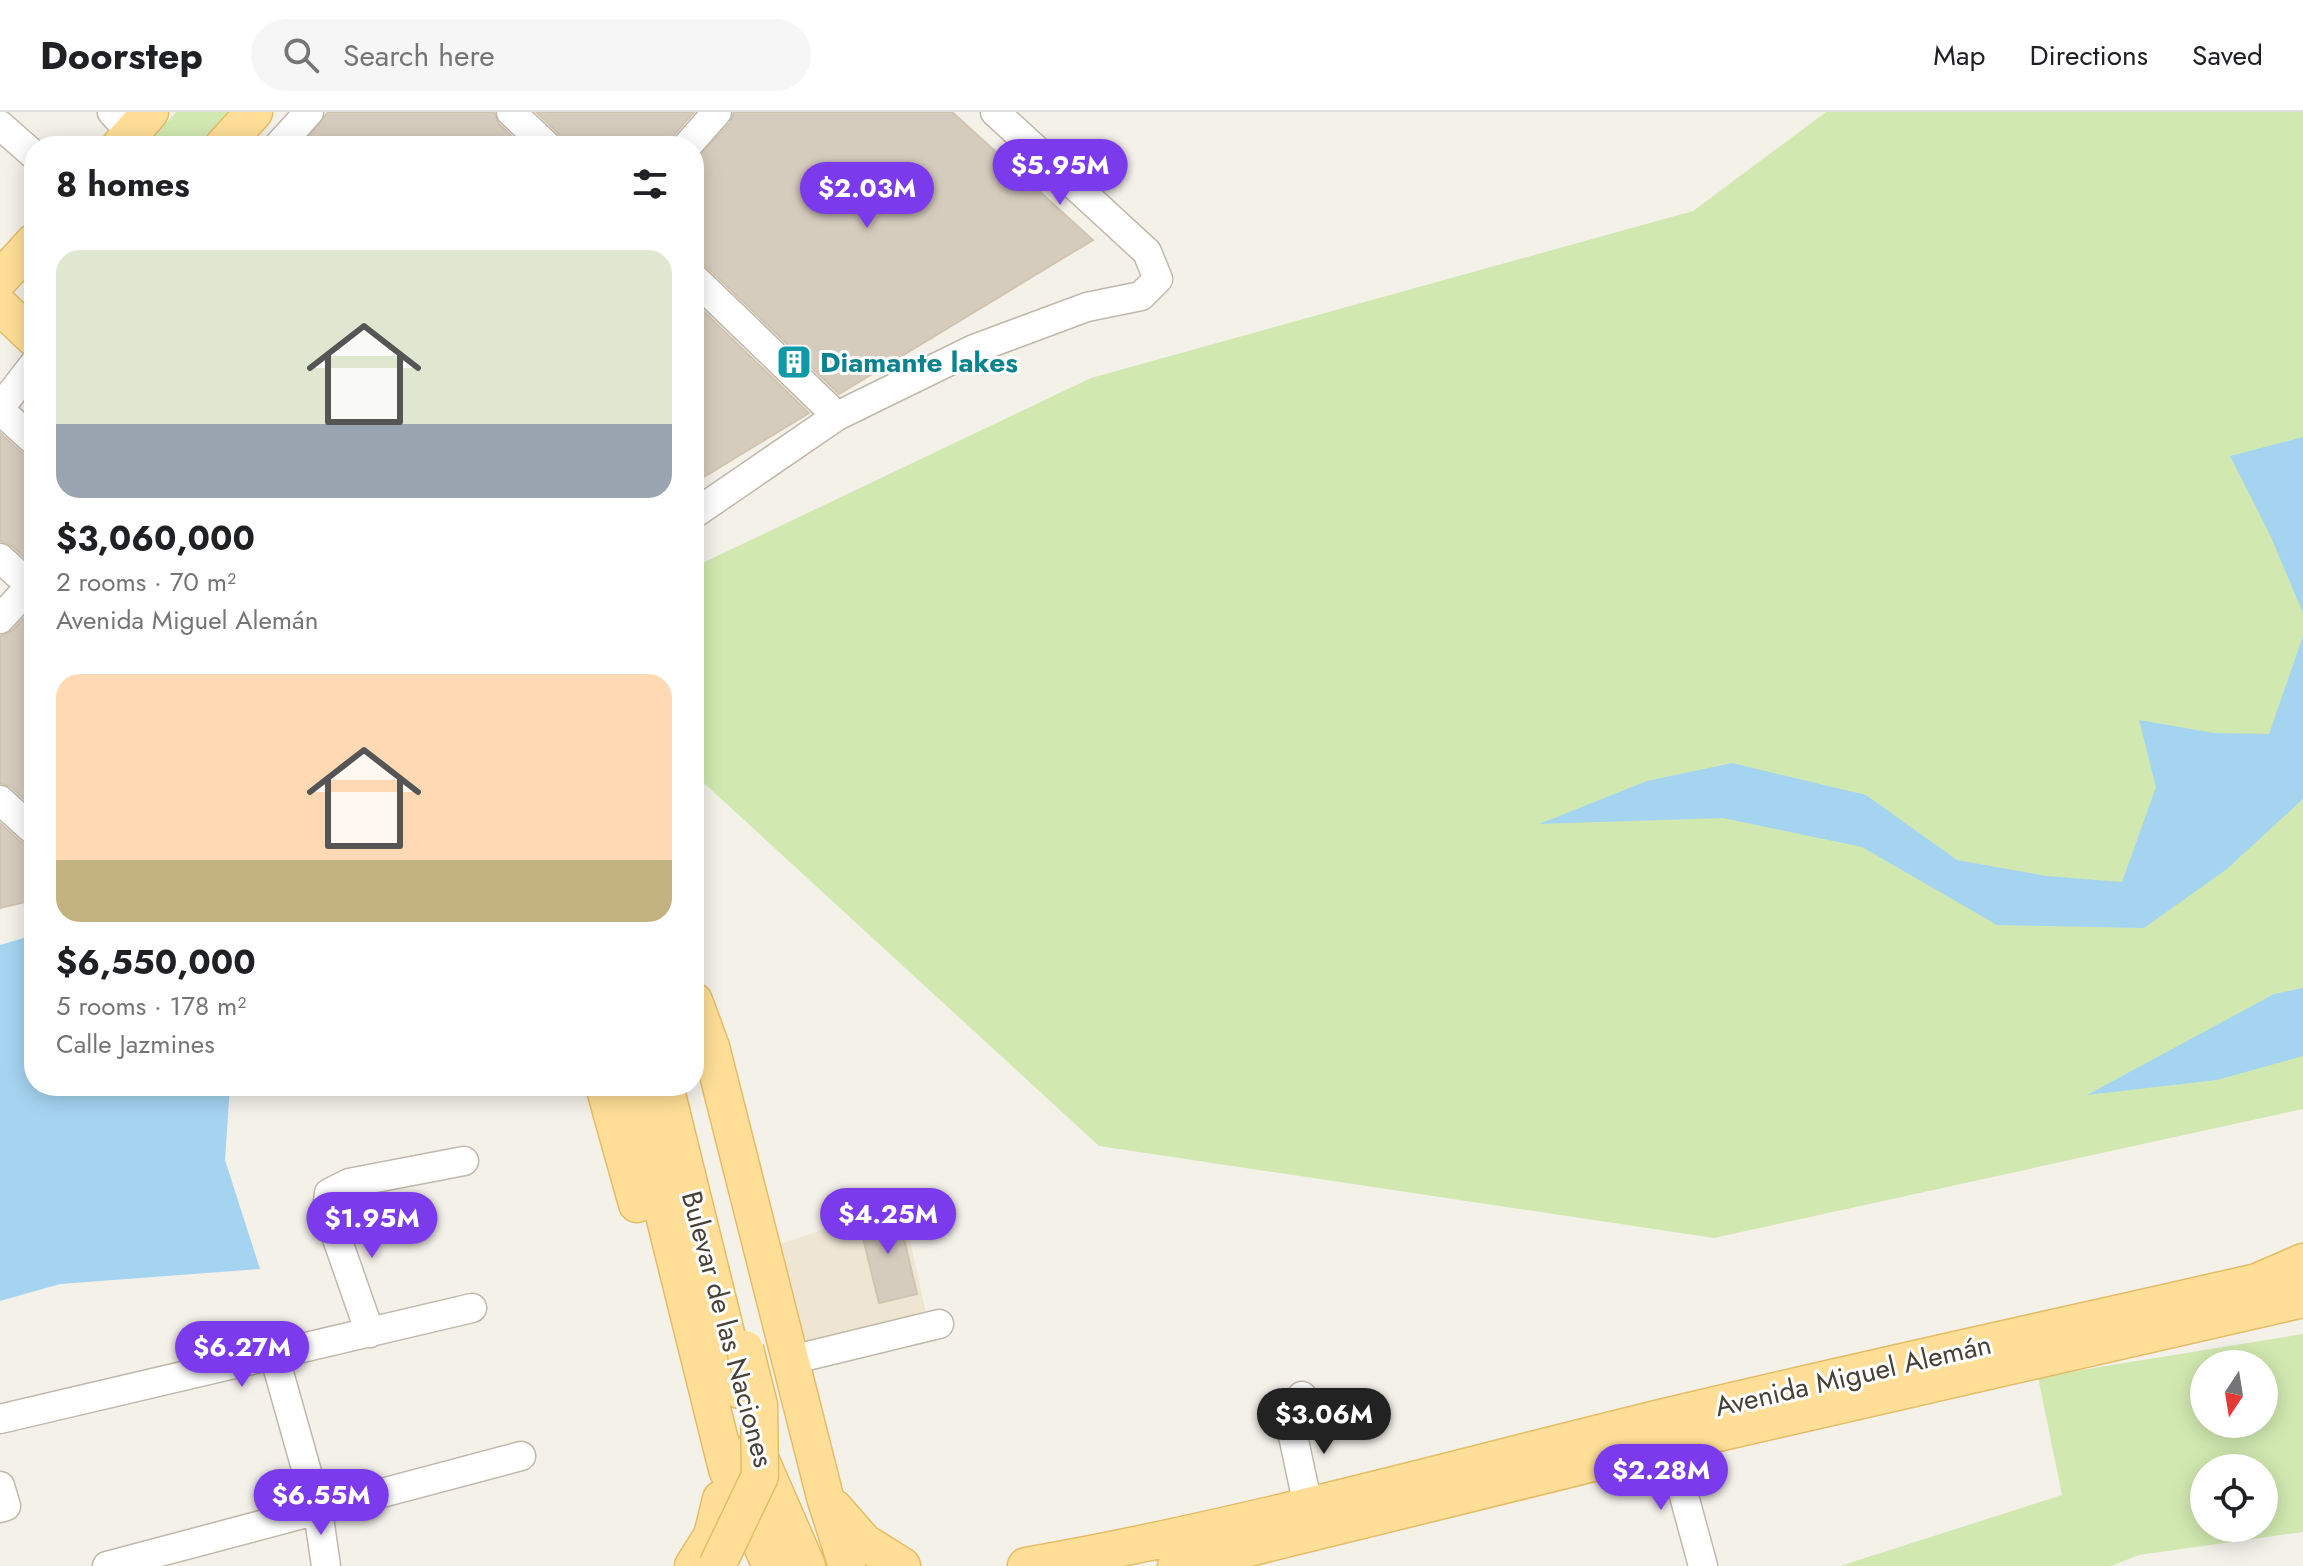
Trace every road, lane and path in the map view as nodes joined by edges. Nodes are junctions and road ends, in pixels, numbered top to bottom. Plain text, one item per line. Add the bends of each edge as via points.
1 (254, 112) edge
2 (309, 112) edge
3 (511, 112) edge
4 (717, 112) edge
5 (995, 112) edge
6 (0, 125) edge
7 (232, 136) edge
8 (287, 136) edge
9 (536, 136) edge
10 (696, 136) edge
11 (24, 146) edge
12 (704, 288) edge
13 (0, 306) edge
14 (24, 329) edge
15 (24, 377) edge
16 (0, 409) edge
17 (837, 416) junction
18 (24, 432) edge
19 (704, 507) edge
20 (0, 558) edge
21 (24, 580) edge
22 (24, 595) edge
23 (0, 619) edge
24 (0, 800) edge
25 (24, 822) edge
26 (704, 1028) edge
27 (607, 1096) edge
28 (634, 1096) edge
29 (667, 1096) edge
30 (687, 1096) edge
31 (464, 1161) dead end
32 (2303, 1262) edge
33 (2303, 1299) edge
34 (472, 1308) dead end
35 (939, 1324) dead end
36 (370, 1333) junction
37 (274, 1355) junction
38 (791, 1360) junction
39 (1302, 1396) dead end
40 (0, 1419) edge
41 (1670, 1444) junction
42 (521, 1456) dead end
43 (0, 1486) edge
44 (825, 1497) junction
45 (721, 1499) junction
46 (1308, 1506) junction
47 (0, 1508) edge
48 (318, 1511) junction
49 (1193, 1565) edge
50 (107, 1566) edge
51 (326, 1566) edge
52 (693, 1566) edge
53 (717, 1566) edge
54 (745, 1566) edge
55 (771, 1566) edge
56 (807, 1566) edge
57 (847, 1566) edge
58 (902, 1566) edge
59 (1026, 1566) edge
60 (1703, 1566) edge

1 - 7 main road
2 - 8 street
3 - 9 street
4 - 10 street
5 - 17 street via 1147,252 1158,279 1141,296 1087,307 974,349
6 - 11 street
12 - 17 street
13 - 14 main road
15 - 16 street
16 - 18 street
17 - 19 street
20 - 21 street
22 - 23 street
24 - 25 street
26 - 38 main road
27 - 45 main road
28 - 55 main road, Bulevar de las Naciones via 727,1469
29 - 56 main road, Bulevar de las Naciones, bridge via 757,1456
30 - 53 main road, bridge via 759,1405 760,1476
31 - 36 street via 349,1183 329,1193 327,1210
32 - 46 main road, Avenida Miguel Alemán via 2257,1282 1671,1416
33 - 41 main road, Avenida Miguel Alemán
34 - 36 street
35 - 38 street
36 - 37 street
37 - 40 street
37 - 48 street
38 - 44 main road
39 - 46 street via 1288,1412
41 - 49 main road, Avenida Miguel Alemán
41 - 60 street
42 - 48 street
43 - 47 street via 6,1506
44 - 57 main road
44 - 58 main road via 864,1542
45 - 52 main road via 712,1536
45 - 54 main road
46 - 59 main road, Avenida Miguel Alemán
48 - 50 street
48 - 51 street

